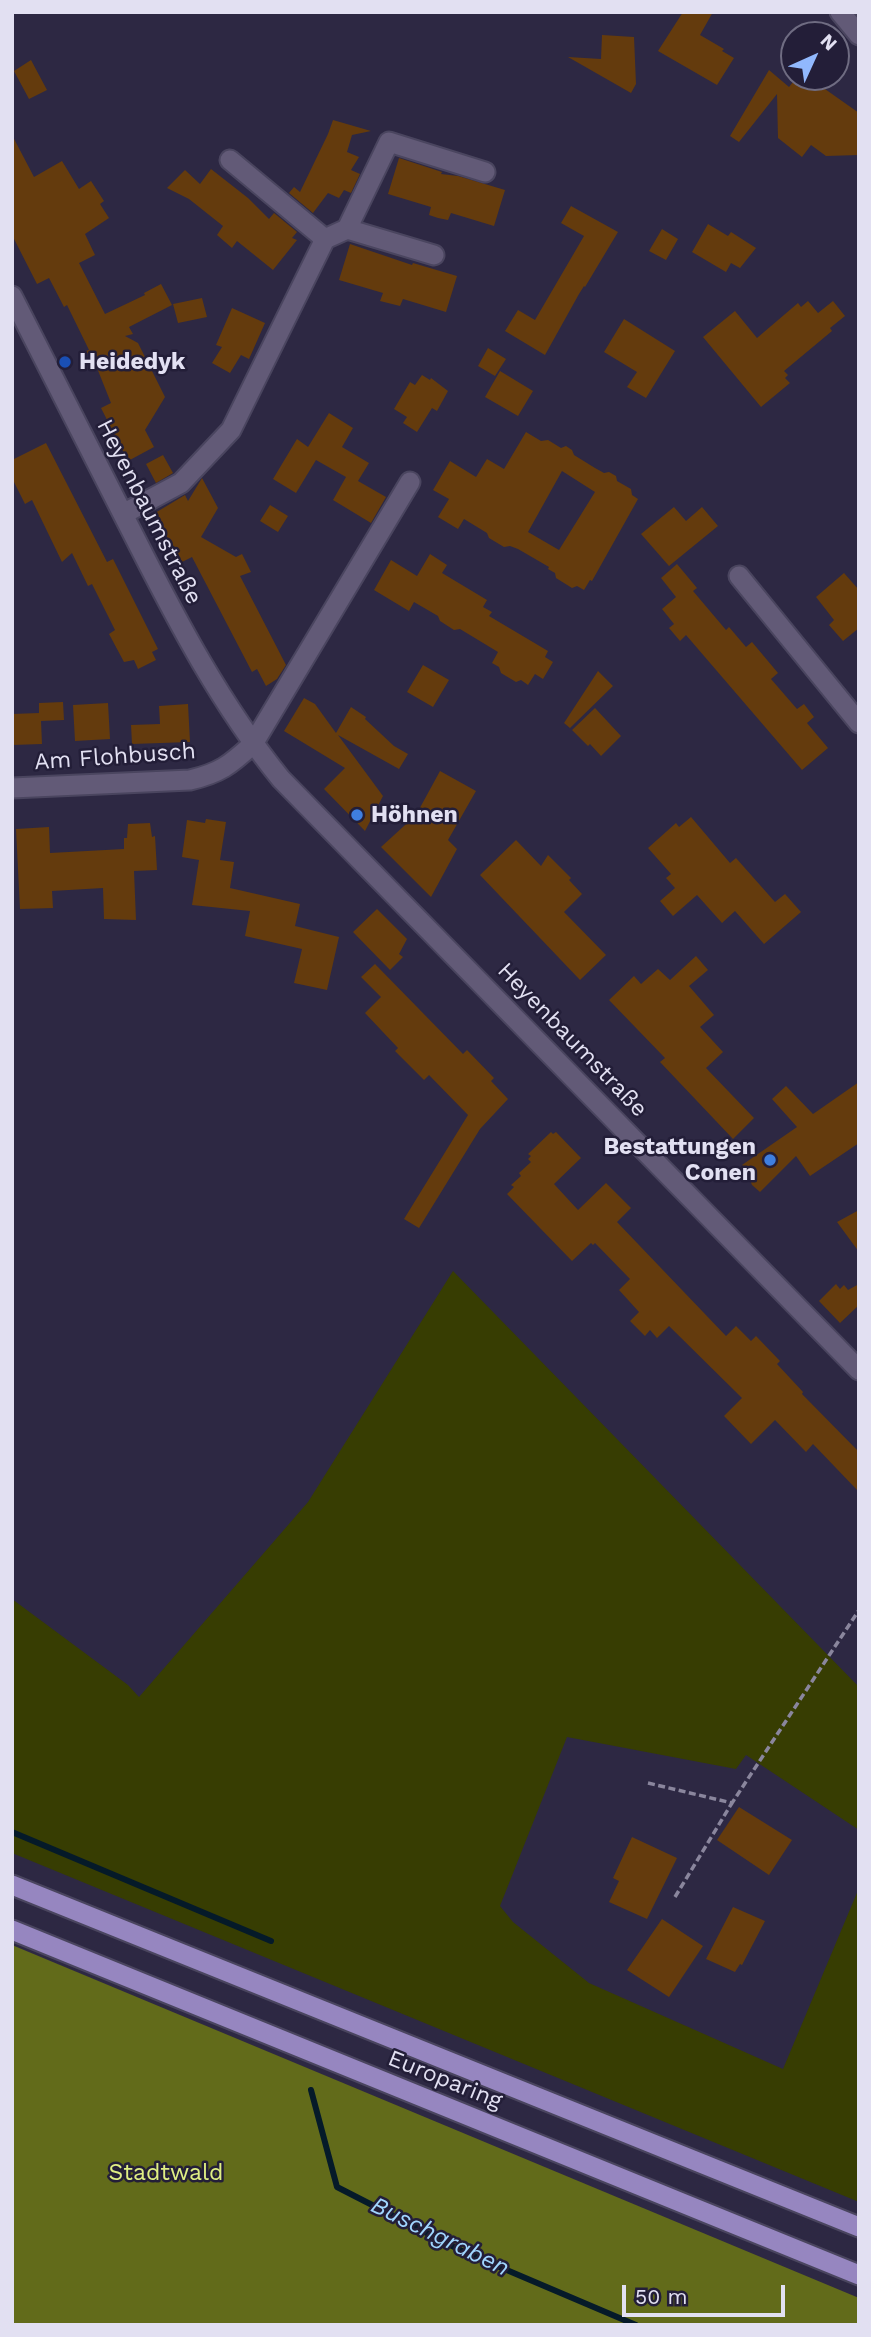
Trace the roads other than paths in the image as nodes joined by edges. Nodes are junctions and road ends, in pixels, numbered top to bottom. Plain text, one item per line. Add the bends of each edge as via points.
1 (840, 12) edge
2 (859, 35) edge
3 (230, 160) dead end
4 (485, 172) dead end
5 (348, 229) junction
6 (325, 239) junction
7 (434, 255) dead end
8 (12, 296) edge
9 (410, 482) dead end
10 (123, 514) junction
11 (739, 576) dead end
12 (859, 723) edge
13 (253, 744) junction
14 (12, 788) edge
15 (859, 1370) edge
16 (12, 1885) edge
17 (12, 1930) edge
18 (859, 2227) edge
19 (859, 2275) edge

1 - 2 street
3 - 6 street
4 - 5 street via 389,142
5 - 6 street
5 - 7 street
6 - 10 street via 231,430 181,483
8 - 10 street, Heyenbaumstraße
9 - 13 street
10 - 13 street, Heyenbaumstraße via 177,621
11 - 12 street
13 - 14 street, Am Flohbusch via 212,775 190,780
13 - 15 street, Heyenbaumstraße via 281,779
16 - 18 main road, Europaring
17 - 19 main road, Europaring

